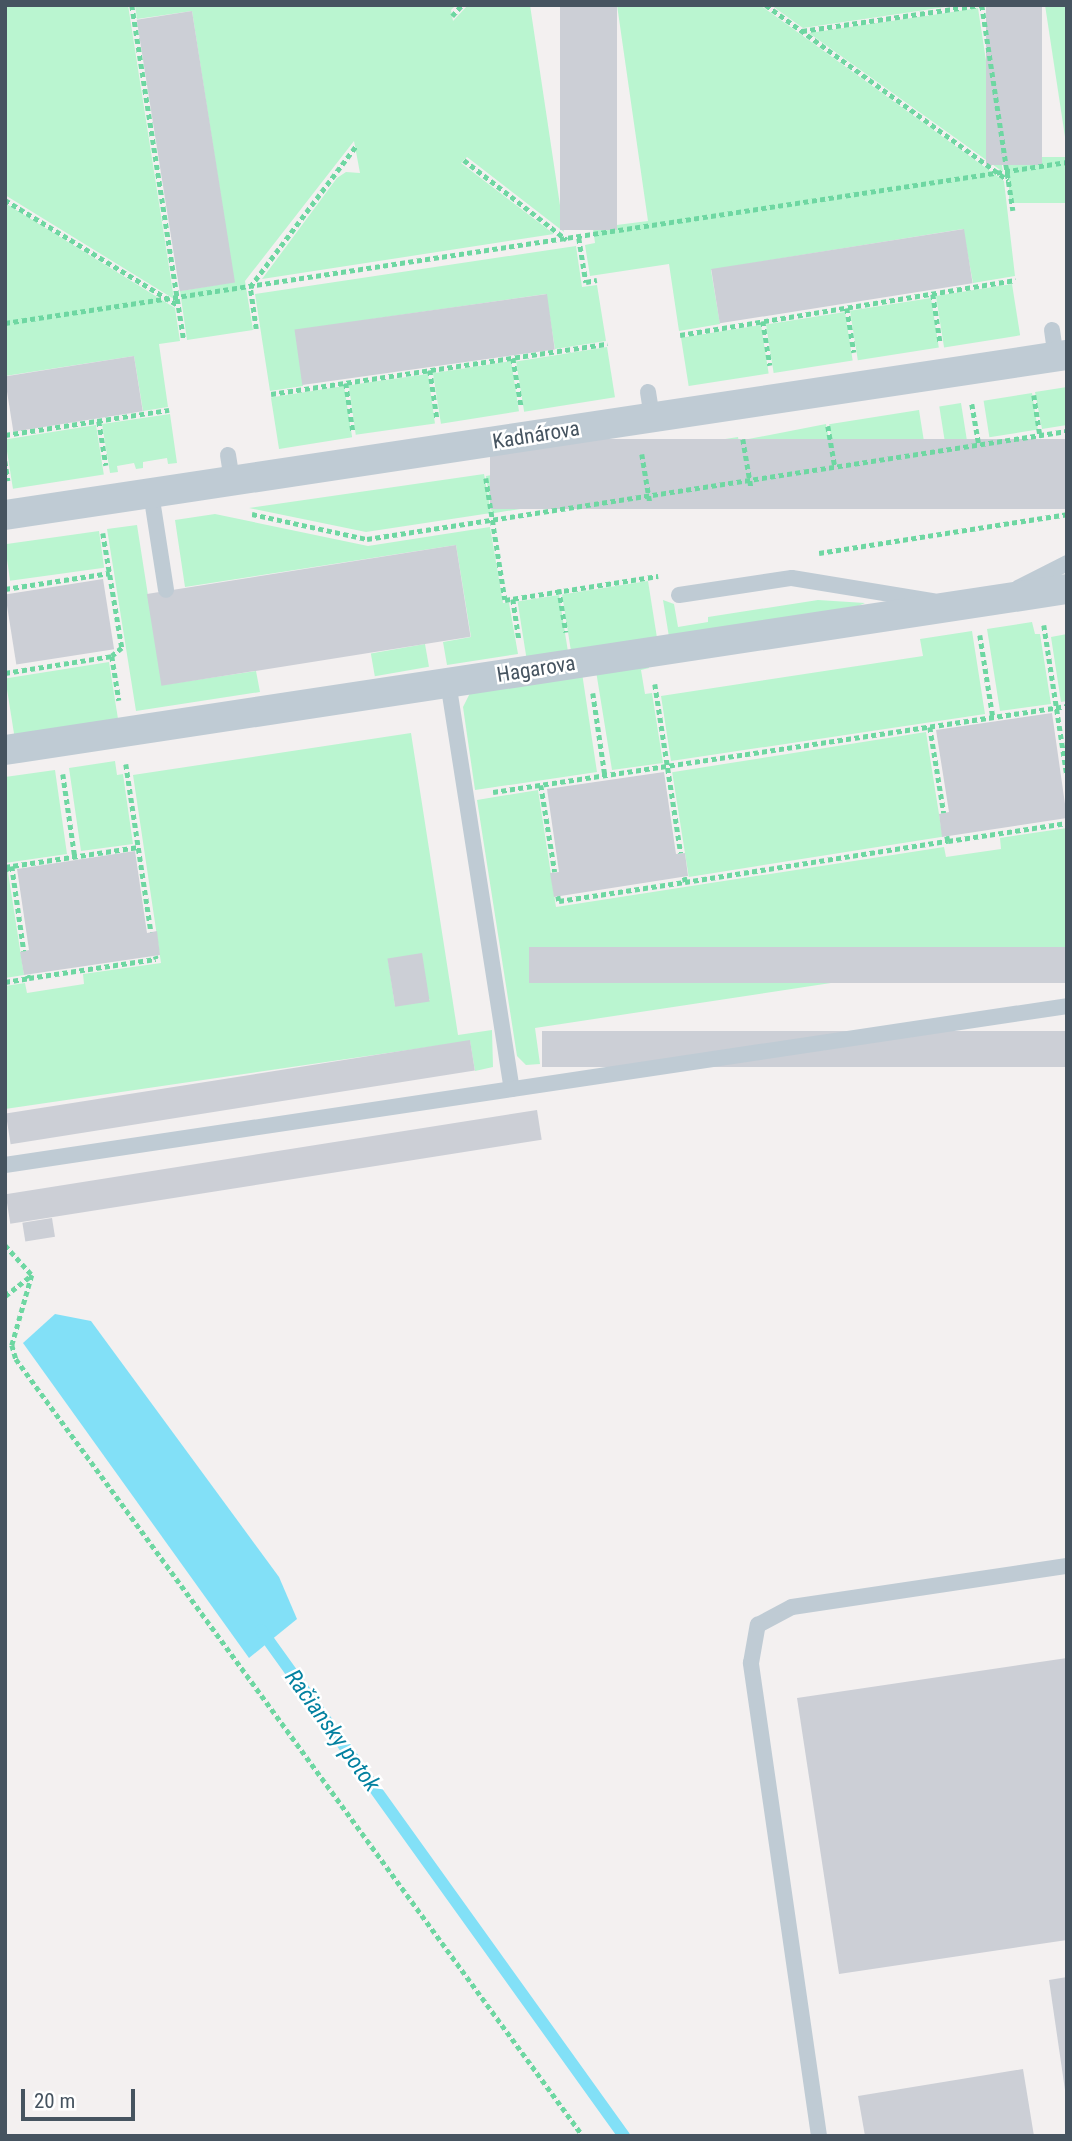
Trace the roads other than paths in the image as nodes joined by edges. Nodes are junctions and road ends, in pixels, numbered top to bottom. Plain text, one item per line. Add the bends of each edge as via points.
1 (1058, 347) edge
2 (151, 493) junction
3 (5, 515) edge
4 (1067, 563) edge
5 (166, 590) dead end
6 (1053, 591) edge
7 (679, 595) dead end
8 (976, 603) junction
9 (449, 682) junction
10 (5, 750) edge
11 (1067, 1006) edge
12 (512, 1089) junction
13 (5, 1165) edge
14 (1067, 1566) edge
15 (819, 2136) edge

1 - 2 street, Kadnárova via 647,417 230,468
2 - 3 street, Kadnárova
2 - 5 lane
4 - 8 lane
6 - 8 street, Hagarova
7 - 8 lane via 792,578
8 - 9 street, Hagarova
9 - 10 street, Hagarova via 121,719 58,742
9 - 12 lane
11 - 12 lane
12 - 13 lane
14 - 15 lane via 792,1607 758,1625 751,1662

